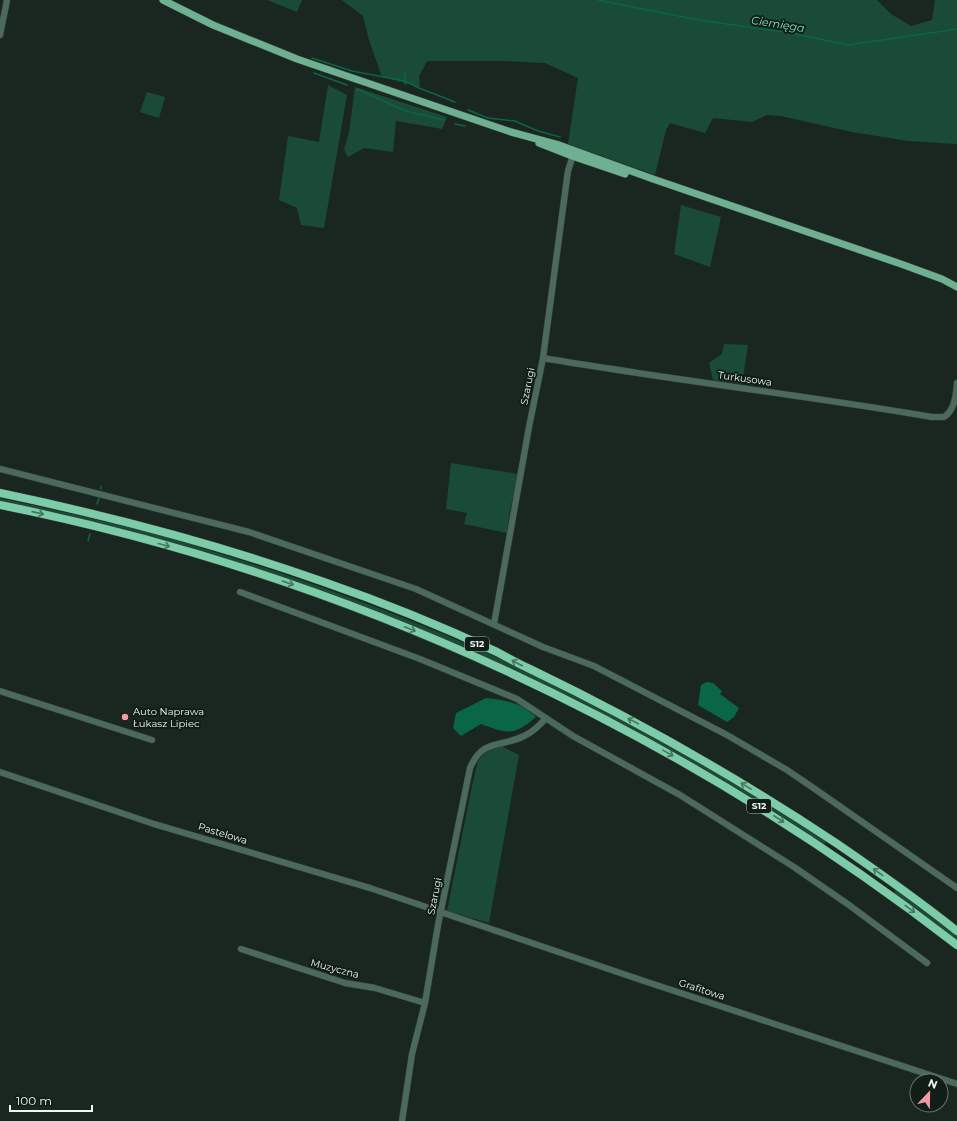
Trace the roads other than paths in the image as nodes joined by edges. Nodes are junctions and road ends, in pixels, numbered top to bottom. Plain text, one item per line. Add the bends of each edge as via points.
1 (7, 0) edge
2 (163, 0) edge
3 (0, 35) edge
4 (573, 153) junction
5 (942, 279) junction
6 (957, 282) edge
7 (957, 287) edge
8 (543, 358) junction
9 (957, 383) edge
10 (0, 469) edge
11 (0, 493) edge
12 (0, 505) edge
13 (240, 592) dead end
14 (494, 624) junction
15 (0, 691) edge
16 (546, 718) junction
17 (152, 740) dead end
18 (0, 772) edge
19 (957, 888) edge
20 (441, 913) junction
21 (957, 931) edge
22 (957, 944) edge
23 (241, 949) dead end
24 (928, 963) dead end
25 (425, 1003) junction
26 (957, 1084) edge
27 (402, 1121) edge

1 - 3 street
2 - 4 main road via 261,45
4 - 5 main road
4 - 8 street, Szarugi via 565,193
5 - 6 main road
5 - 7 main road
8 - 9 street, Turkusowa via 932,417 948,415 953,407
8 - 14 street, Szarugi
10 - 14 street via 249,532 416,589
21 -> 11 highway, S12 via 910,895 778,805 631,720 498,653 416,617 293,571 113,518
12 -> 22 highway, S12 via 112,531 244,568 315,592 494,665 616,724 742,796 842,860
13 - 16 street via 479,682 517,698
14 - 19 street via 594,666 727,735 812,787
15 - 17 street
16 - 20 street, Szarugi via 526,736 484,749 473,762 467,778
16 - 24 street via 573,736 680,795 794,867
18 - 20 street, Pastelowa via 154,824 370,888
20 - 25 street, Szarugi
20 - 26 street, Grafitowa
23 - 25 street, Muzyczna via 345,984 375,988
25 - 27 street, Szarugi via 412,1054

